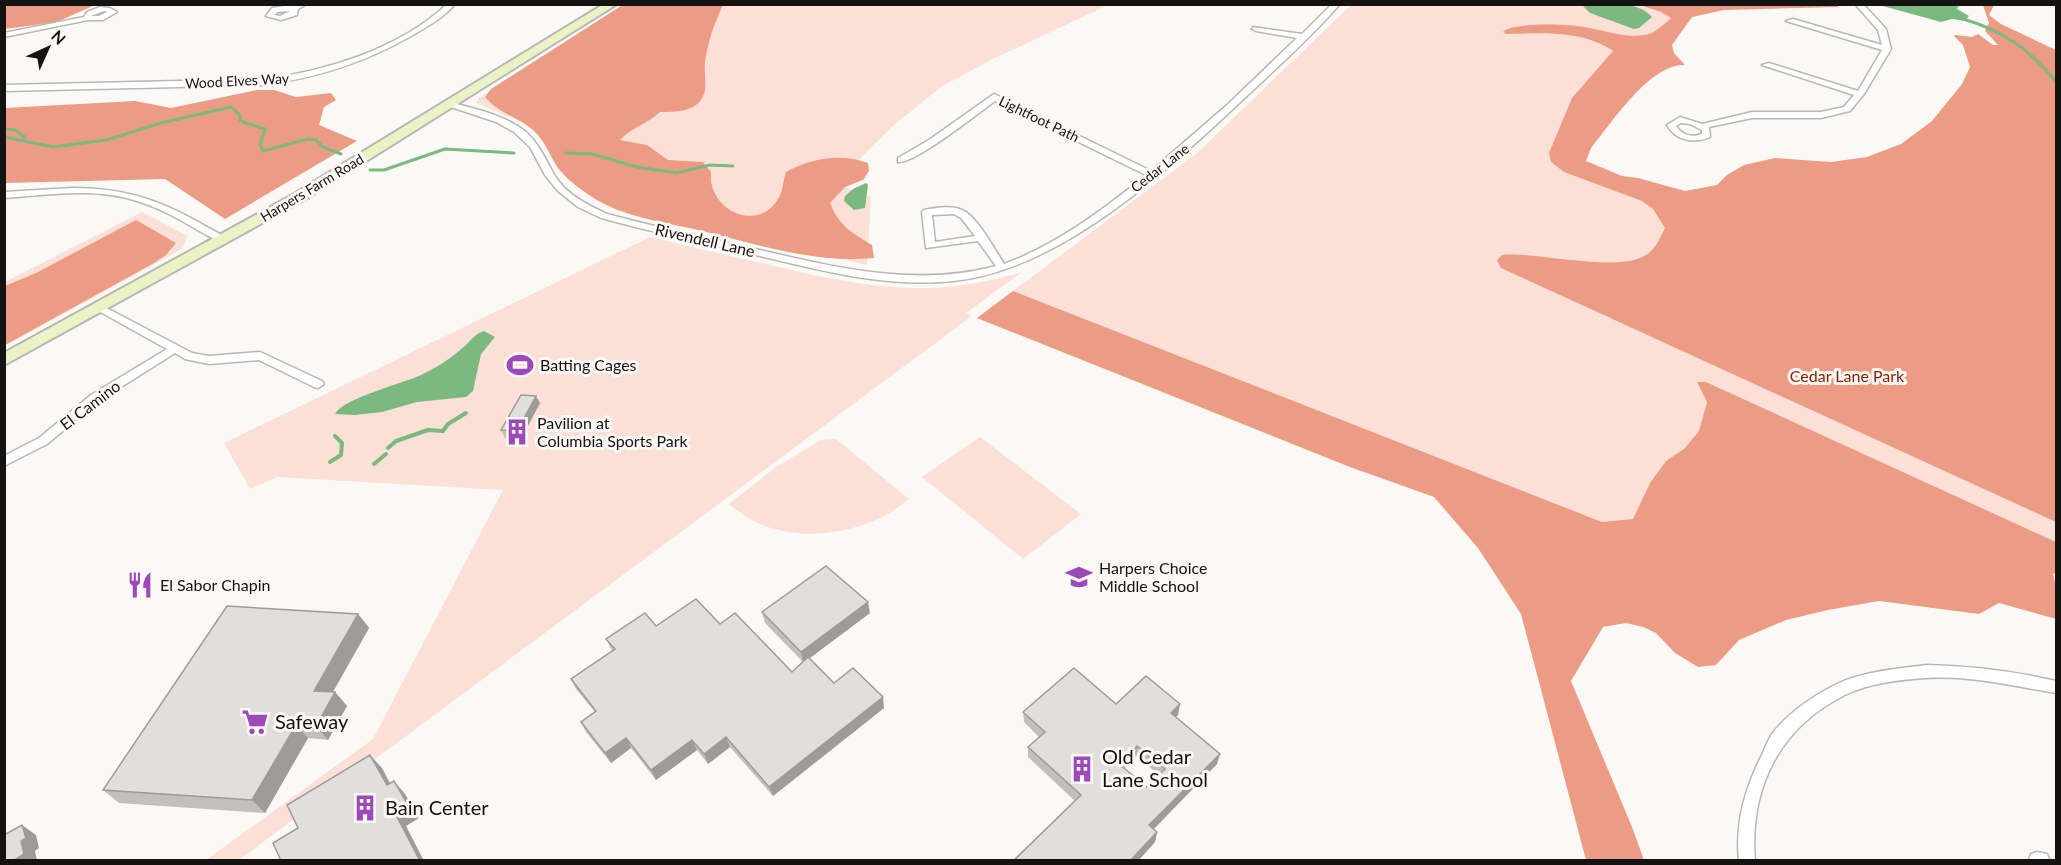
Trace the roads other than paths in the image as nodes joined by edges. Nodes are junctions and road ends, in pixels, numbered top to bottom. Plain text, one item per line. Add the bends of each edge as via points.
1 (304, 4) edge
2 (452, 4) edge
3 (612, 4) edge
4 (1337, 4) edge
5 (1858, 4) edge
6 (294, 9) dead end
7 (88, 18) dead end
8 (1790, 21) dead end
9 (1257, 31) dead end
10 (4, 35) edge
11 (1302, 40) junction
12 (1887, 49) junction
13 (1766, 65) dead end
14 (4, 88) edge
15 (1860, 94) junction
16 (449, 105) junction
17 (1703, 126) dead end
18 (901, 160) dead end
19 (1153, 176) junction
20 (4, 195) edge
21 (981, 238) junction
22 (223, 240) junction
23 (1002, 268) junction
24 (99, 308) junction
25 (176, 348) junction
26 (4, 360) edge
27 (318, 384) dead end
28 (4, 462) edge
29 (2056, 687) edge
30 (1747, 861) edge
31 (2037, 861) edge
32 (2041, 861) edge

1 - 6 street
2 - 14 street, Wood Elves Way via 436,19 366,57 306,77 263,82
3 - 16 main road, Harpers Farm Road
4 - 11 street, Cedar Lane
5 - 12 street via 1882,29
7 - 10 street
8 - 12 street
9 - 11 street
11 - 19 street, Cedar Lane
12 - 15 street
13 - 15 street
15 - 17 street via 1847,109 1829,114 1752,115
16 - 22 main road, Harpers Farm Road
16 - 23 street, Rivendell Lane via 518,130 568,196 604,216 851,274 936,279
18 - 19 street, Lightfoot Path via 994,97
19 - 23 street, Cedar Lane via 1051,249
20 - 22 street via 124,194 157,205
21 - 21 street via 958,211 927,212 930,246
21 - 23 street
22 - 24 main road, Harpers Farm Road
24 - 25 street
24 - 26 main road, Harpers Farm Road
25 - 27 street via 197,359 260,356
25 - 28 street, El Camino via 94,398 43,441
29 - 30 street via 2006,675 1927,671 1864,681 1818,701 1774,741 1762,765 1748,820
31 - 32 street

